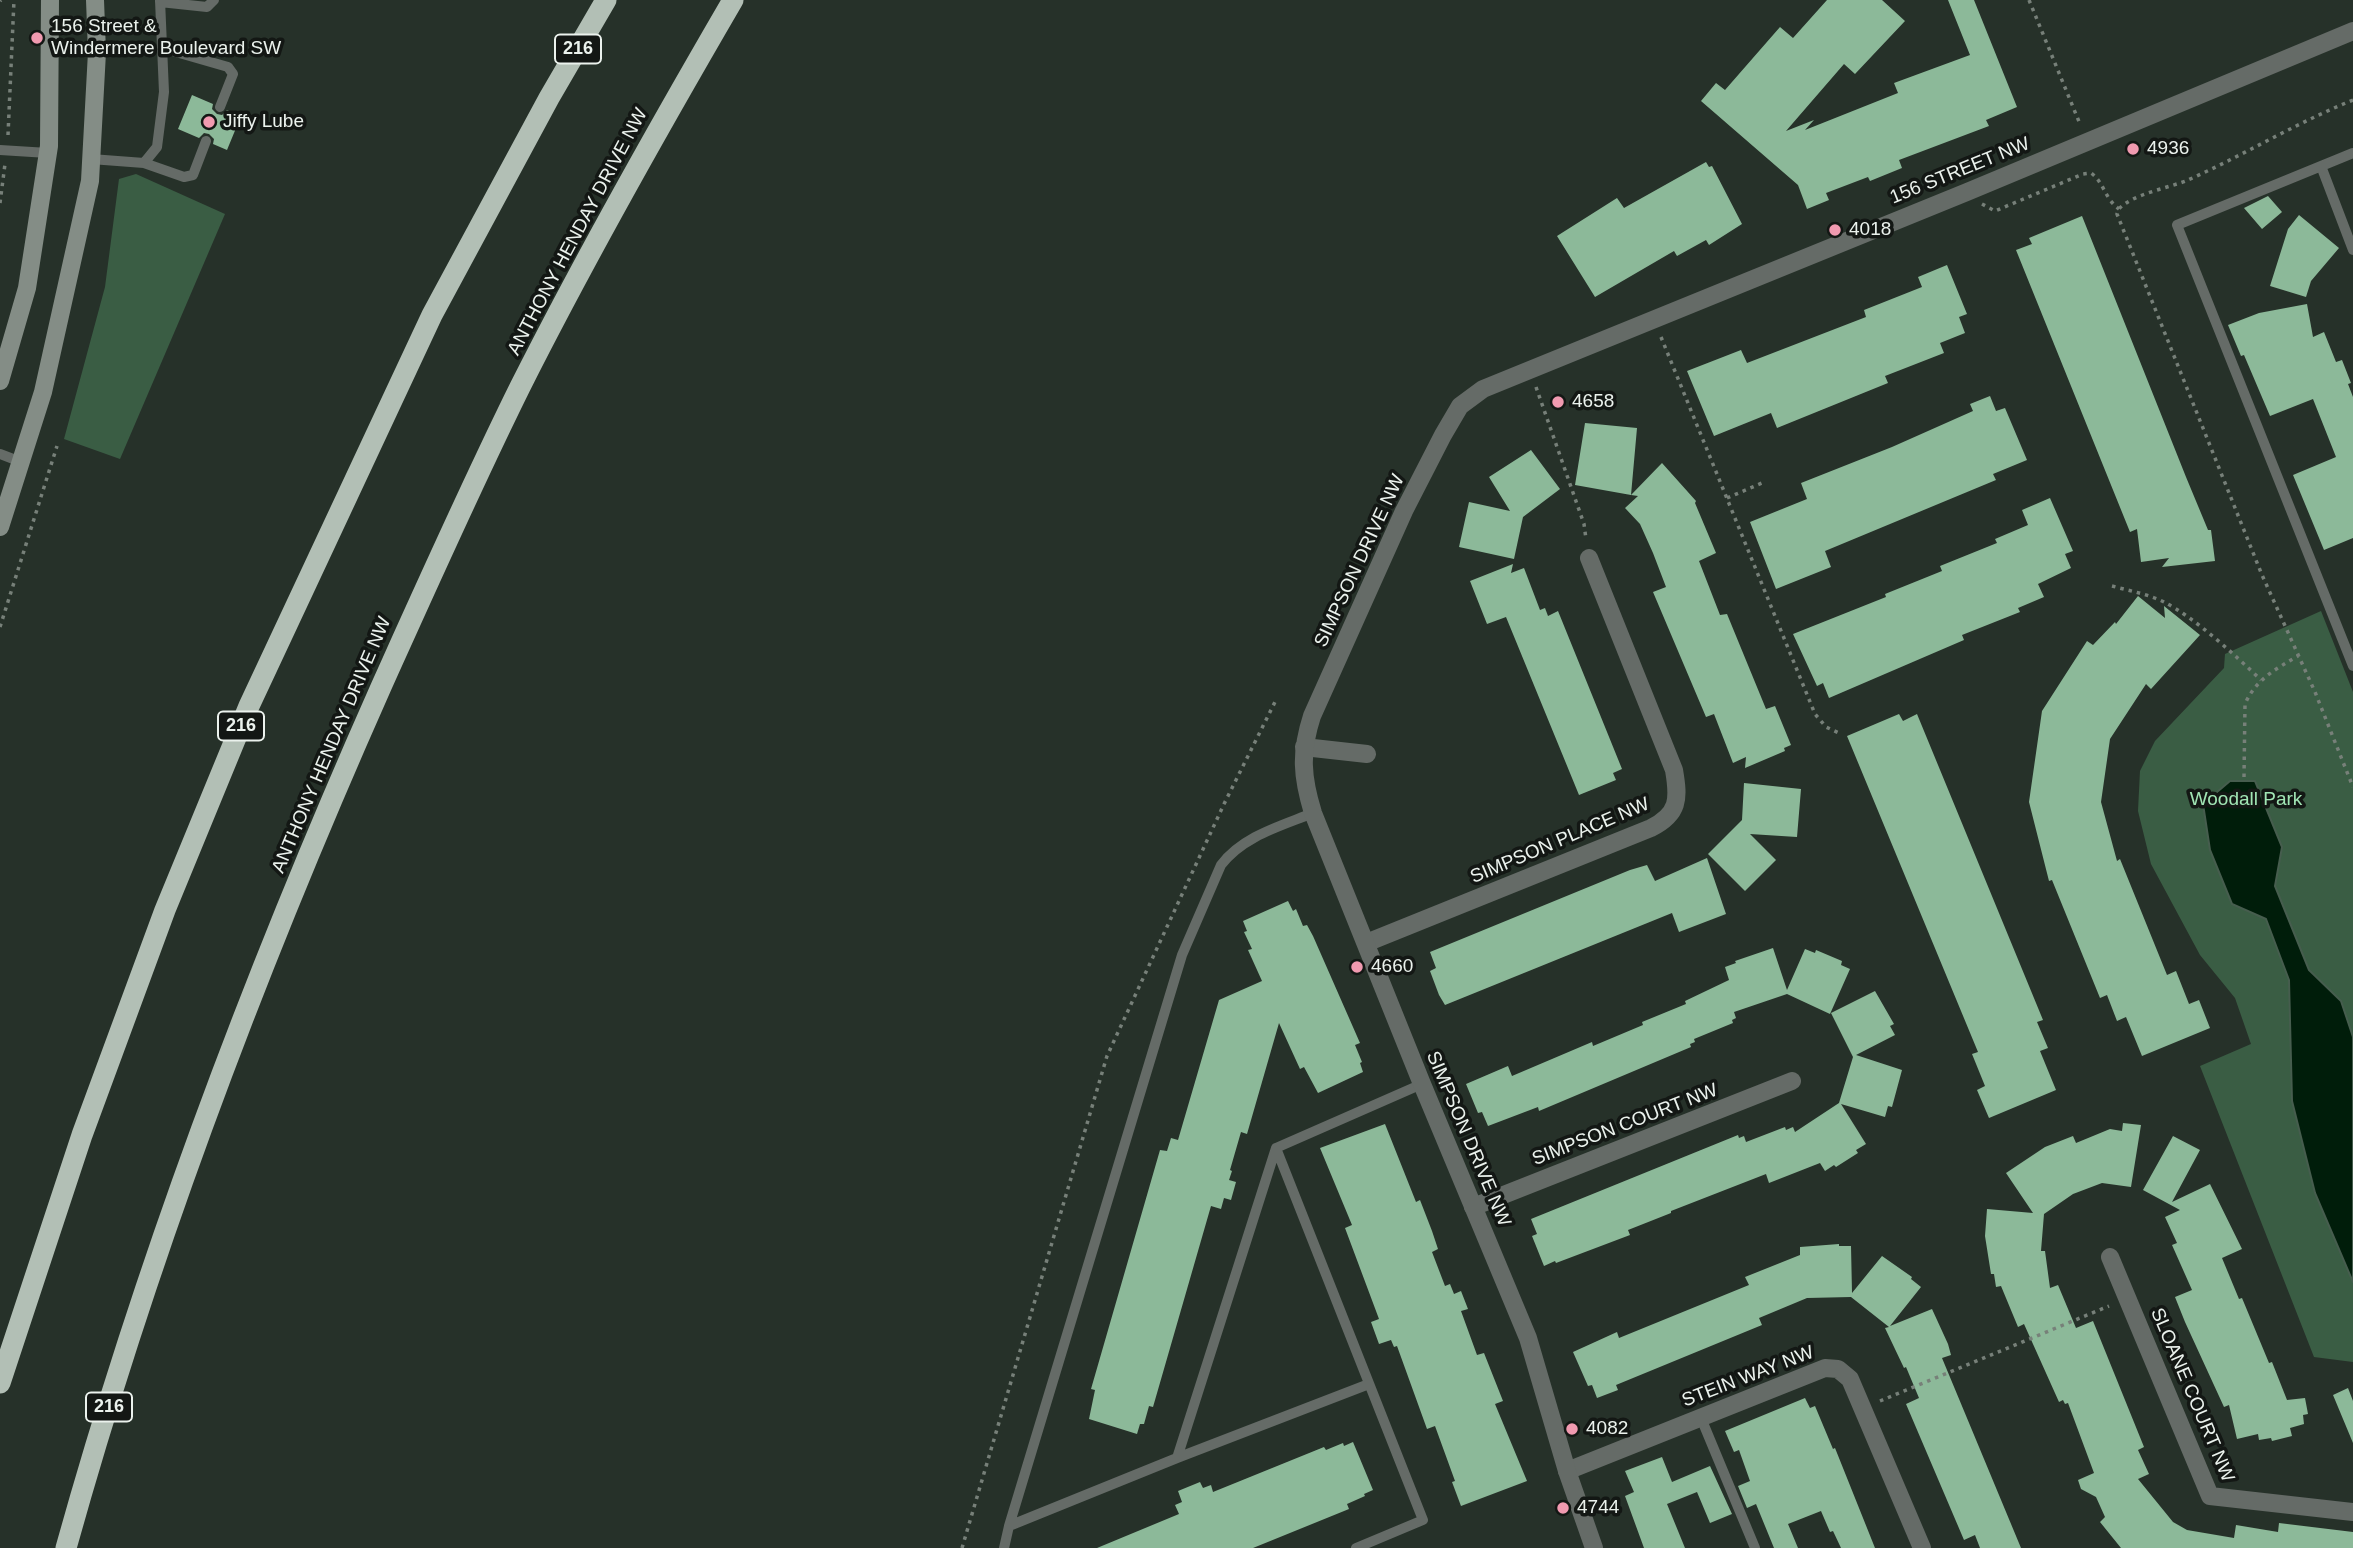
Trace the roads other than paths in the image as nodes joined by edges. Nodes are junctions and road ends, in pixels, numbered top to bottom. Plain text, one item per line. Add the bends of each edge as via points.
1 (50, 0) edge
2 (95, 0) edge
3 (214, 0) edge
4 (591, 0) edge
5 (606, 0) edge
6 (733, 0) edge
7 (160, 1) edge
8 (2353, 31) edge
9 (162, 48) junction
10 (549, 98) junction
11 (220, 107) dead end
12 (206, 141) dead end
13 (3, 150) edge
14 (48, 153) junction
15 (2353, 153) edge
16 (91, 159) junction
17 (144, 163) junction
18 (2321, 166) junction
19 (2353, 250) edge
20 (0, 381) edge
21 (1467, 399) joint
22 (0, 454) edge
23 (21, 462) junction
24 (0, 527) edge
25 (1588, 558) road end
26 (2353, 666) edge
27 (1304, 747) junction
28 (1367, 754) dead end
29 (1313, 813) junction
30 (1366, 943) junction
31 (1792, 1081) dead end
32 (1422, 1084) junction
33 (1276, 1148) junction
34 (1473, 1207) junction
35 (2110, 1256) dead end
36 (0, 1383) edge
37 (1369, 1384) junction
38 (1701, 1418) junction
39 (1177, 1458) junction
40 (1567, 1471) junction
41 (2353, 1512) edge
42 (1009, 1526) junction
43 (66, 1548) edge
44 (1004, 1548) edge
45 (1356, 1548) edge
46 (1594, 1548) edge
47 (1755, 1548) edge
48 (1922, 1548) edge

1 - 14 main road
2 - 16 main road
3 - 7 lane via 206,7
4 - 10 highway
5 - 10 highway, 216
6 - 43 highway, ANTHONY HENDAY DRIVE NW / 216 via 642,156 521,386 354,749 271,944 183,1179
7 - 9 lane
8 - 21 street, 156 STREET NW via 1530,368
9 - 11 lane via 228,67 233,74
9 - 17 lane via 164,92 157,146
10 - 36 highway, 216 via 432,314 249,706 160,922 82,1135
12 - 17 lane via 193,174 184,177
13 - 14 lane
14 - 20 main road via 27,288
15 - 18 lane
16 - 17 lane
16 - 23 main road via 43,392
18 - 19 lane
18 - 26 lane via 2177,225
21 - 27 street, SIMPSON DRIVE NW via 1404,511 1312,716
22 - 23 lane
23 - 24 main road
25 - 30 street, SIMPSON PLACE NW via 1674,770 1676,807 1651,828
27 - 28 street
27 - 29 street, SIMPSON DRIVE NW via 1304,779
29 - 30 street, SIMPSON DRIVE NW
29 - 42 lane via 1228,855 1182,955
30 - 32 street, SIMPSON DRIVE NW
31 - 34 street, SIMPSON COURT NW
32 - 33 lane
32 - 34 street, SIMPSON DRIVE NW
33 - 37 lane
33 - 39 lane
34 - 40 street, SIMPSON DRIVE NW via 1528,1338
35 - 41 street, SLOANE COURT NW via 2210,1496
37 - 39 lane
37 - 45 lane via 1423,1520
38 - 40 street, STEIN WAY NW
38 - 47 lane
38 - 48 street, STEIN WAY NW via 1825,1368 1838,1369 1850,1379 1864,1408
39 - 42 lane
40 - 46 street, SIMPSON DRIVE NW
42 - 44 lane

